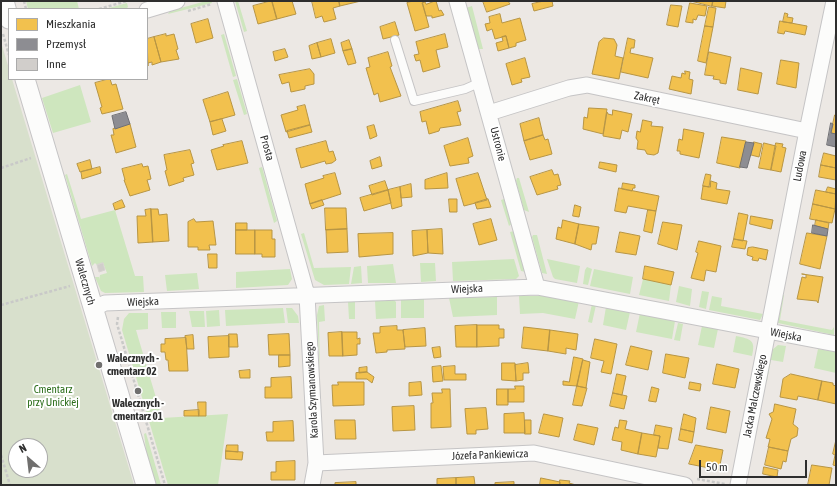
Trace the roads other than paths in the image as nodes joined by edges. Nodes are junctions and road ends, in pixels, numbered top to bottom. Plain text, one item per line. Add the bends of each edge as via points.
1 (4, 1) edge
2 (177, 1) edge
3 (225, 1) edge
4 (457, 1) edge
5 (834, 1) edge
6 (148, 10) edge
7 (8, 15) edge
8 (395, 40) dead end
9 (29, 82) edge
10 (480, 82) junction
11 (490, 113) junction
12 (807, 131) junction
13 (537, 287) junction
14 (307, 295) junction
15 (93, 308) junction
16 (767, 331) junction
17 (836, 344) edge
18 (316, 463) junction
19 (689, 482) edge
20 (733, 484) edge
21 (146, 485) edge
22 (312, 485) edge

1 - 7 street
2 - 6 street
3 - 14 street, Prosta
4 - 10 street, Ustronie
5 - 12 street, Ludowa
8 - 10 lane via 414,101 465,89
9 - 15 street, Walecznych
10 - 11 street, Ustronie
11 - 12 street, Zakręt via 569,88 587,86
11 - 13 street, Ustronie
12 - 16 street, Ludowa
13 - 14 street, Wiejska
13 - 16 street, Wiejska
14 - 15 street, Wiejska via 105,303
14 - 18 street, Karola Szymanowskiego
15 - 21 street, Walecznych
16 - 17 street, Wiejska
16 - 20 street, Jacka Malczewskiego
18 - 19 street, Józefa Pankiewicza via 534,453
18 - 22 street, Karola Szymanowskiego

